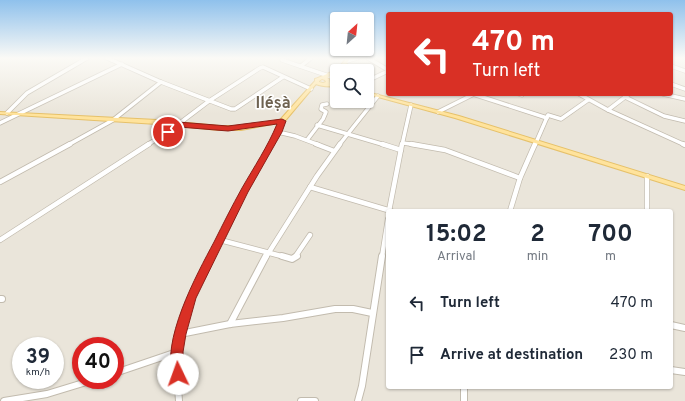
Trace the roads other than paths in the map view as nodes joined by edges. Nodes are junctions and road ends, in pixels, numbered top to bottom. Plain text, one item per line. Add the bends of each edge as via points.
1 (54, 77) edge
2 (96, 77) edge
3 (150, 77) edge
4 (245, 77) edge
5 (319, 77) edge
6 (330, 77) edge
7 (283, 78) joint
8 (326, 81) junction
9 (161, 82) junction
10 (316, 82) junction
11 (330, 82) edge
12 (673, 85) edge
13 (685, 88) edge
14 (311, 89) junction
15 (386, 94) edge
16 (374, 95) edge
17 (380, 96) junction
18 (469, 96) edge
19 (479, 96) edge
20 (582, 96) edge
21 (626, 96) edge
22 (629, 96) edge
23 (672, 96) edge
24 (685, 99) edge
25 (588, 100) junction
26 (210, 101) junction
27 (327, 104) dead end
28 (411, 104) junction
29 (608, 110) junction
30 (438, 112) junction
31 (4, 113) edge
32 (19, 114) junction
33 (547, 118) junction
34 (113, 120) junction
35 (282, 121) junction
36 (685, 121) edge
37 (0, 123) edge
38 (178, 124) junction
39 (317, 125) junction
40 (278, 132) junction
41 (348, 135) junction
42 (307, 140) junction
43 (536, 141) junction
44 (402, 143) junction
45 (685, 145) edge
46 (401, 150) junction
47 (334, 151) junction
48 (647, 176) junction
49 (520, 178) junction
50 (0, 182) edge
51 (312, 185) junction
52 (685, 188) edge
53 (390, 209) edge
54 (511, 209) edge
55 (647, 209) edge
56 (386, 210) edge
57 (386, 232) edge
58 (310, 235) dead end
59 (0, 240) edge
60 (220, 240) junction
61 (268, 253) junction
62 (372, 313) junction
63 (230, 324) junction
64 (673, 325) edge
65 (685, 328) edge
66 (180, 334) junction
67 (177, 352) junction
68 (124, 370) edge
69 (673, 370) edge
70 (685, 372) edge
71 (72, 386) edge
72 (464, 389) edge
73 (4, 401) edge
74 (179, 401) edge
75 (300, 401) edge
76 (311, 401) edge
77 (315, 401) edge
78 (358, 401) edge
79 (464, 401) edge

1 - 31 street via 32,89
2 - 32 street
3 - 9 street
4 - 26 street
5 - 8 street
6 - 8 main road
7 - 14 street
7 - 26 street via 233,109
8 - 10 main road
8 - 10 main road via 321,78
8 - 11 main road
8 - 14 main road
9 - 26 street
9 - 34 street
10 - 14 main road
12 - 13 street
14 - 35 main road
15 - 17 main road
16 - 17 main road
17 - 28 main road
17 - 41 street
18 - 30 street
19 - 33 street
20 - 25 street
21 - 29 street
22 - 36 street via 662,115
23 - 24 street
25 - 29 street
25 - 33 street via 561,119 548,115
26 - 38 street
27 - 39 street via 322,105 321,109 326,112
28 - 30 main road
28 - 44 street
29 - 45 street
30 - 43 main road
31 - 32 main road
32 - 34 main road
32 - 37 street
33 - 43 street
34 - 38 main road
34 - 50 street
35 - 38 main road via 228,129
35 - 40 street
38 - 59 street
39 - 41 street
39 - 42 street
40 - 42 street
40 - 60 street
41 - 46 street
41 - 47 street
42 - 47 street
43 - 48 main road
43 - 49 street
44 - 46 street
44 - 49 street via 445,150
46 - 53 street
47 - 51 street
48 - 52 main road
48 - 55 street
49 - 54 street
51 - 56 street
51 - 61 street
57 - 62 street
58 - 61 street via 295,259
60 - 61 street
60 - 66 street via 191,297
61 - 63 street
62 - 63 street via 353,309 335,310
62 - 78 street
63 - 66 street
64 - 65 street
66 - 67 street
67 - 68 street
67 - 74 street
69 - 70 street
71 - 73 street via 46,394
72 - 79 street
75 - 76 street
76 - 77 street

